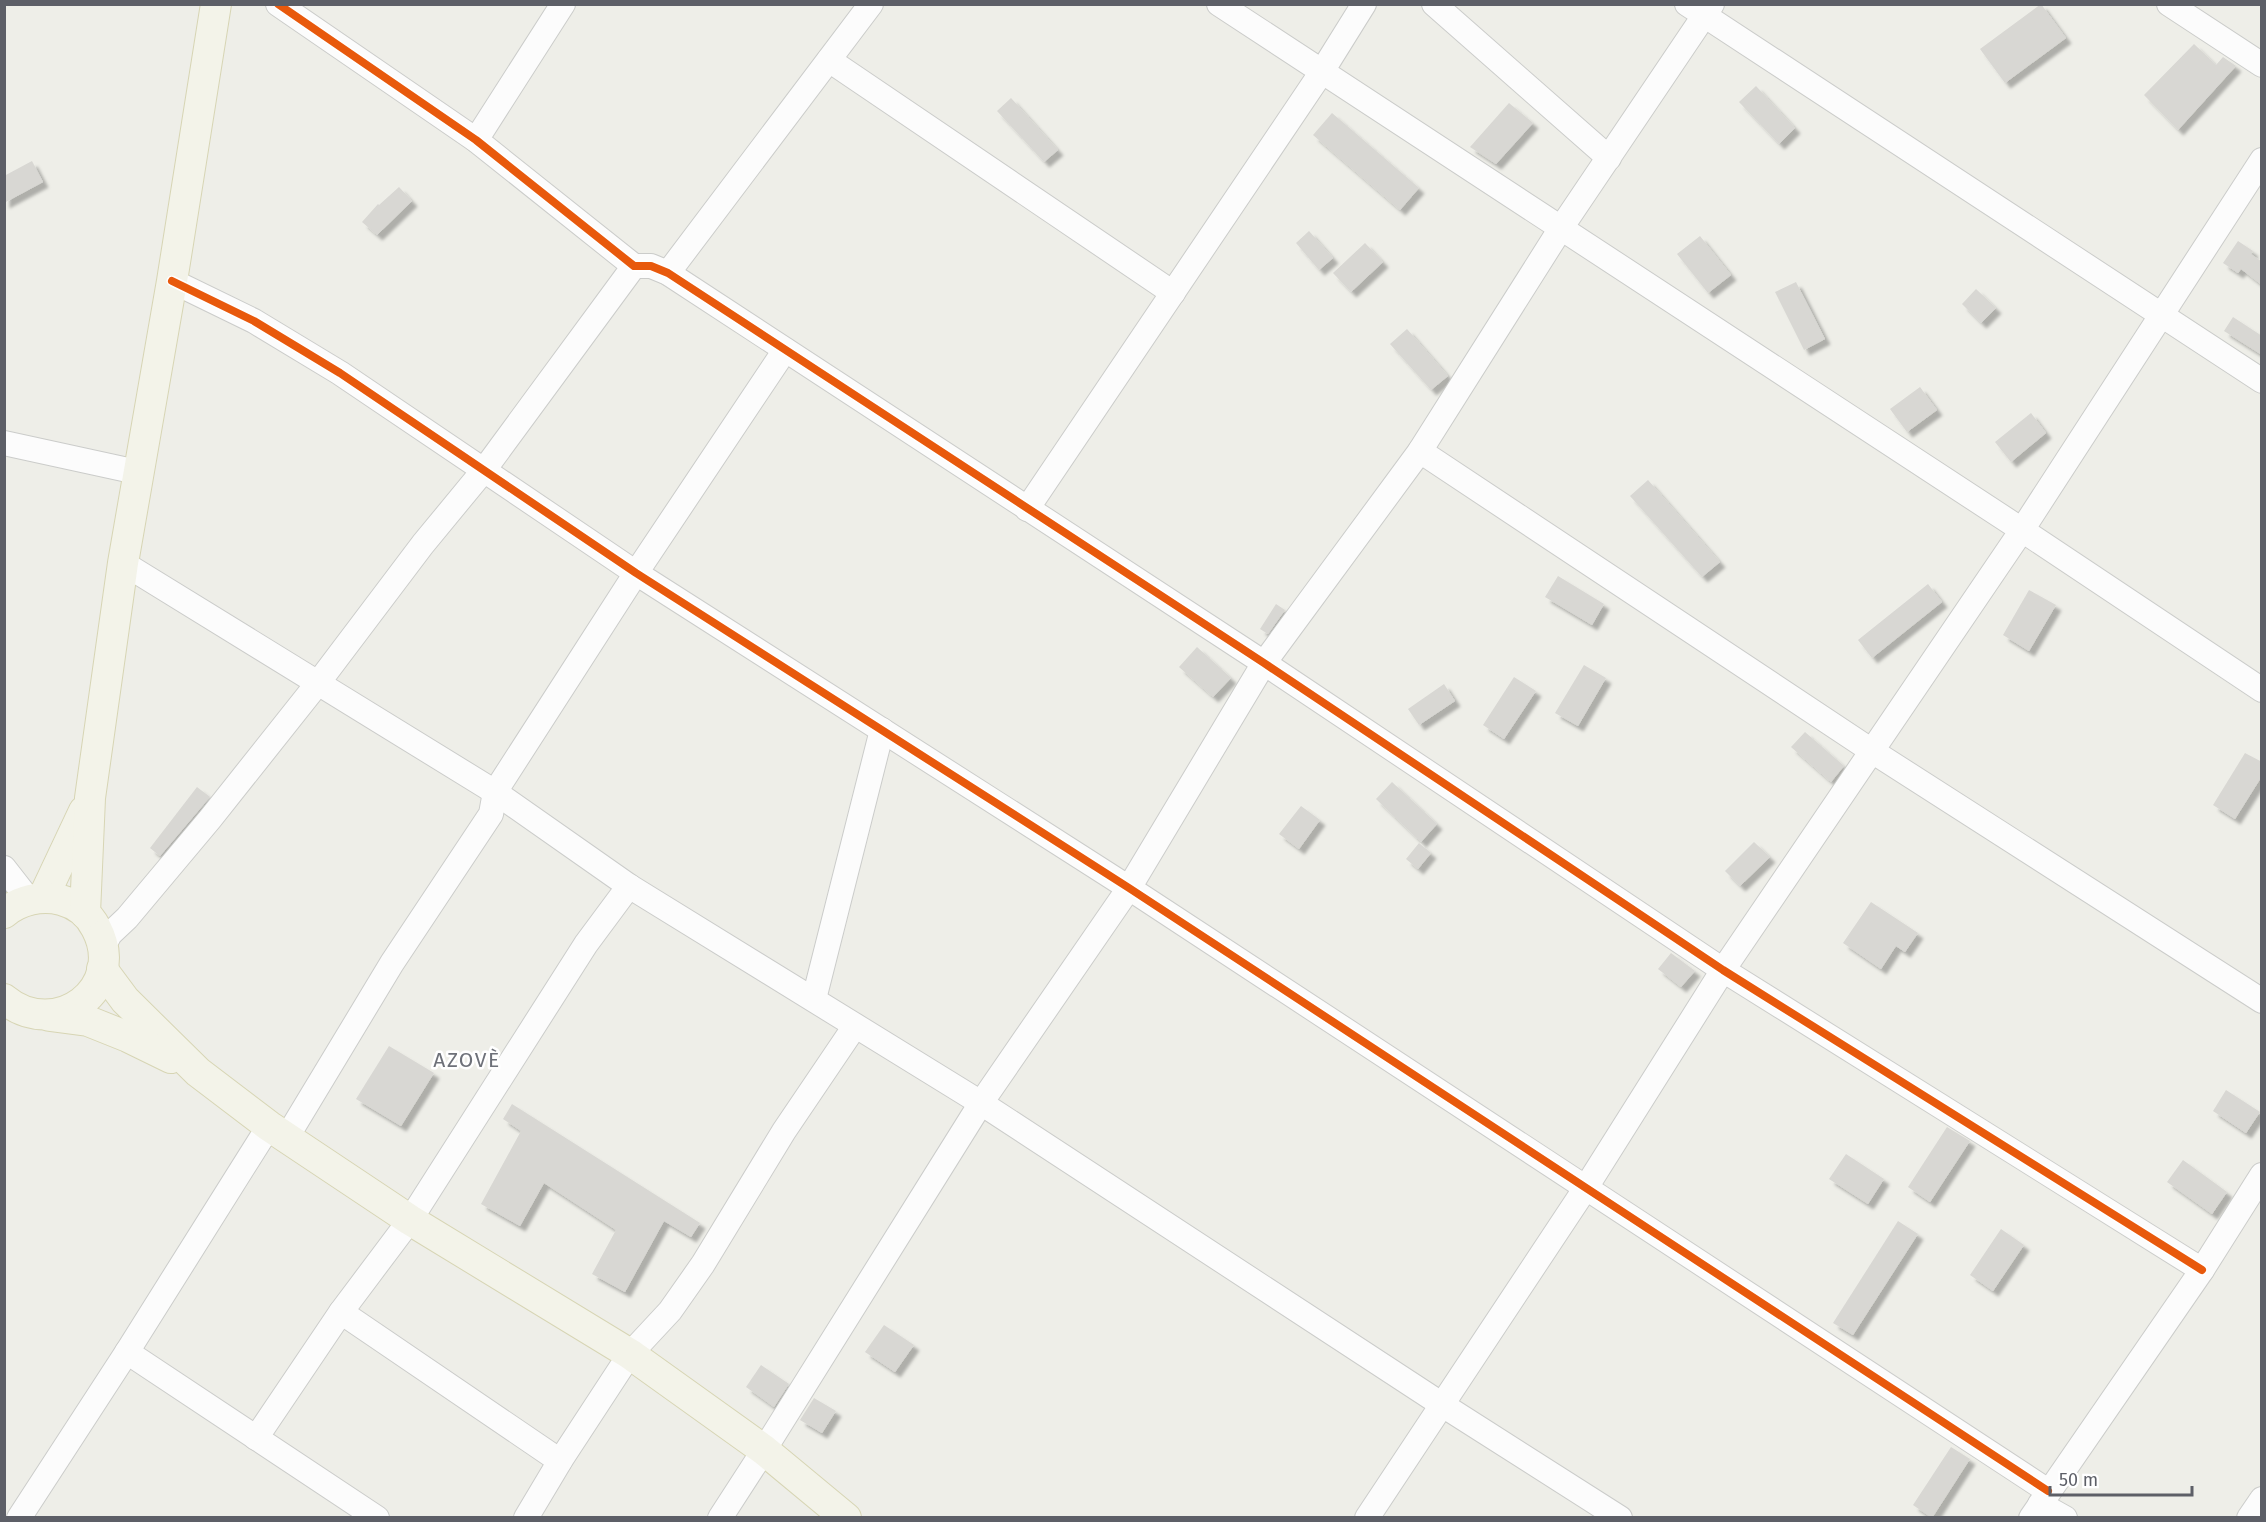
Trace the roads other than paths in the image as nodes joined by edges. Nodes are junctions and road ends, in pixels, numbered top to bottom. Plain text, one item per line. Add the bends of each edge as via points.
1 (216, 4) edge
2 (278, 4) edge
3 (563, 4) edge
4 (871, 4) edge
5 (1219, 4) edge
6 (1364, 4) edge
7 (1434, 4) edge
8 (2169, 4) edge
9 (1701, 8) edge
10 (829, 60) junction
11 (2262, 65) edge
12 (1321, 73) junction
13 (476, 140) junction
14 (1609, 158) junction
15 (2262, 160) edge
16 (1561, 228) junction
17 (634, 266) junction
18 (668, 273) junction
19 (172, 281) junction
20 (1173, 293) junction
21 (2160, 315) junction
22 (785, 350) junction
23 (2262, 381) edge
24 (4, 443) edge
25 (1420, 451) junction
26 (484, 470) junction
27 (137, 472) junction
28 (1027, 508) junction
29 (2022, 530) junction
30 (123, 564) junction
31 (636, 573) junction
32 (1264, 663) junction
33 (318, 683) junction
34 (2262, 690) edge
35 (882, 730) junction
36 (1872, 751) junction
37 (495, 792) junction
38 (90, 798) junction
39 (4, 867) edge
40 (629, 886) junction
41 (1129, 888) junction
42 (17, 906) edge
43 (85, 913) junction
44 (103, 958) junction
45 (1723, 970) junction
46 (814, 999) junction
47 (2262, 1001) edge
48 (20, 1009) edge
49 (855, 1026) junction
50 (198, 1072) junction
51 (981, 1103) junction
52 (278, 1132) junction
53 (2262, 1175) edge
54 (1585, 1189) junction
55 (2253, 1207) edge
56 (410, 1220) junction
57 (2202, 1270) junction
58 (341, 1312) junction
59 (127, 1352) junction
60 (630, 1354) junction
61 (1441, 1404) junction
62 (256, 1438) junction
63 (764, 1450) junction
64 (560, 1461) junction
65 (2262, 1499) edge
66 (2040, 1504) edge
67 (19, 1518) edge
68 (377, 1518) edge
69 (526, 1518) edge
70 (720, 1518) edge
71 (846, 1518) edge
72 (1367, 1518) edge
73 (1620, 1518) edge
74 (2065, 1518) edge
75 (2249, 1518) edge

1 - 19 main road
2 - 13 street
3 - 13 street
4 - 10 street
5 - 12 street
6 - 12 street
7 - 14 street
8 - 11 street
9 - 14 street
9 - 21 street
10 - 18 street
10 - 20 street
12 - 16 street
12 - 20 street
13 - 17 street
14 - 16 street
15 - 21 street
16 - 25 street
16 - 29 street
17 - 18 street via 651,266
17 - 26 street
18 - 22 street
19 - 26 street via 273,332
19 - 27 main road
20 - 28 street
21 - 23 street
21 - 29 street
22 - 28 street
22 - 31 street
24 - 27 street
25 - 32 street
25 - 36 street
26 - 31 street
26 - 33 street
27 - 30 main road
28 - 32 street
29 - 34 street
29 - 36 street
30 - 33 street
30 - 38 main road
31 - 35 street
31 - 37 street
32 - 41 street
32 - 45 street
33 - 37 street
33 - 44 street via 210,819 110,934
35 - 41 street
35 - 46 street
36 - 45 street
36 - 47 street
37 - 40 street
37 - 52 street via 491,814 481,831
38 - 42 main road
38 - 43 main road
39 - 42 street
40 - 46 street
40 - 56 street via 586,944
41 - 51 street
41 - 54 street
42 - 43 main road via 65,901
43 - 44 main road via 93,923
44 - 48 main road via 98,982 83,1002 72,1009
44 - 50 main road via 125,1000
45 - 54 street
45 - 57 street
46 - 49 street
48 - 50 main road via 88,1021
49 - 51 street
49 - 60 street via 784,1131 703,1264 670,1311
50 - 52 main road
51 - 61 street
51 - 63 street
52 - 56 main road
52 - 59 street
53 - 55 street
54 - 61 street
54 - 66 street
55 - 57 street
56 - 58 street
56 - 60 main road
57 - 66 street
58 - 62 street
58 - 64 street
59 - 62 street
59 - 67 street
60 - 63 main road
60 - 64 street
61 - 72 street
61 - 73 street
62 - 68 street
63 - 70 street
63 - 71 main road
64 - 69 street
65 - 75 street
66 - 74 street

